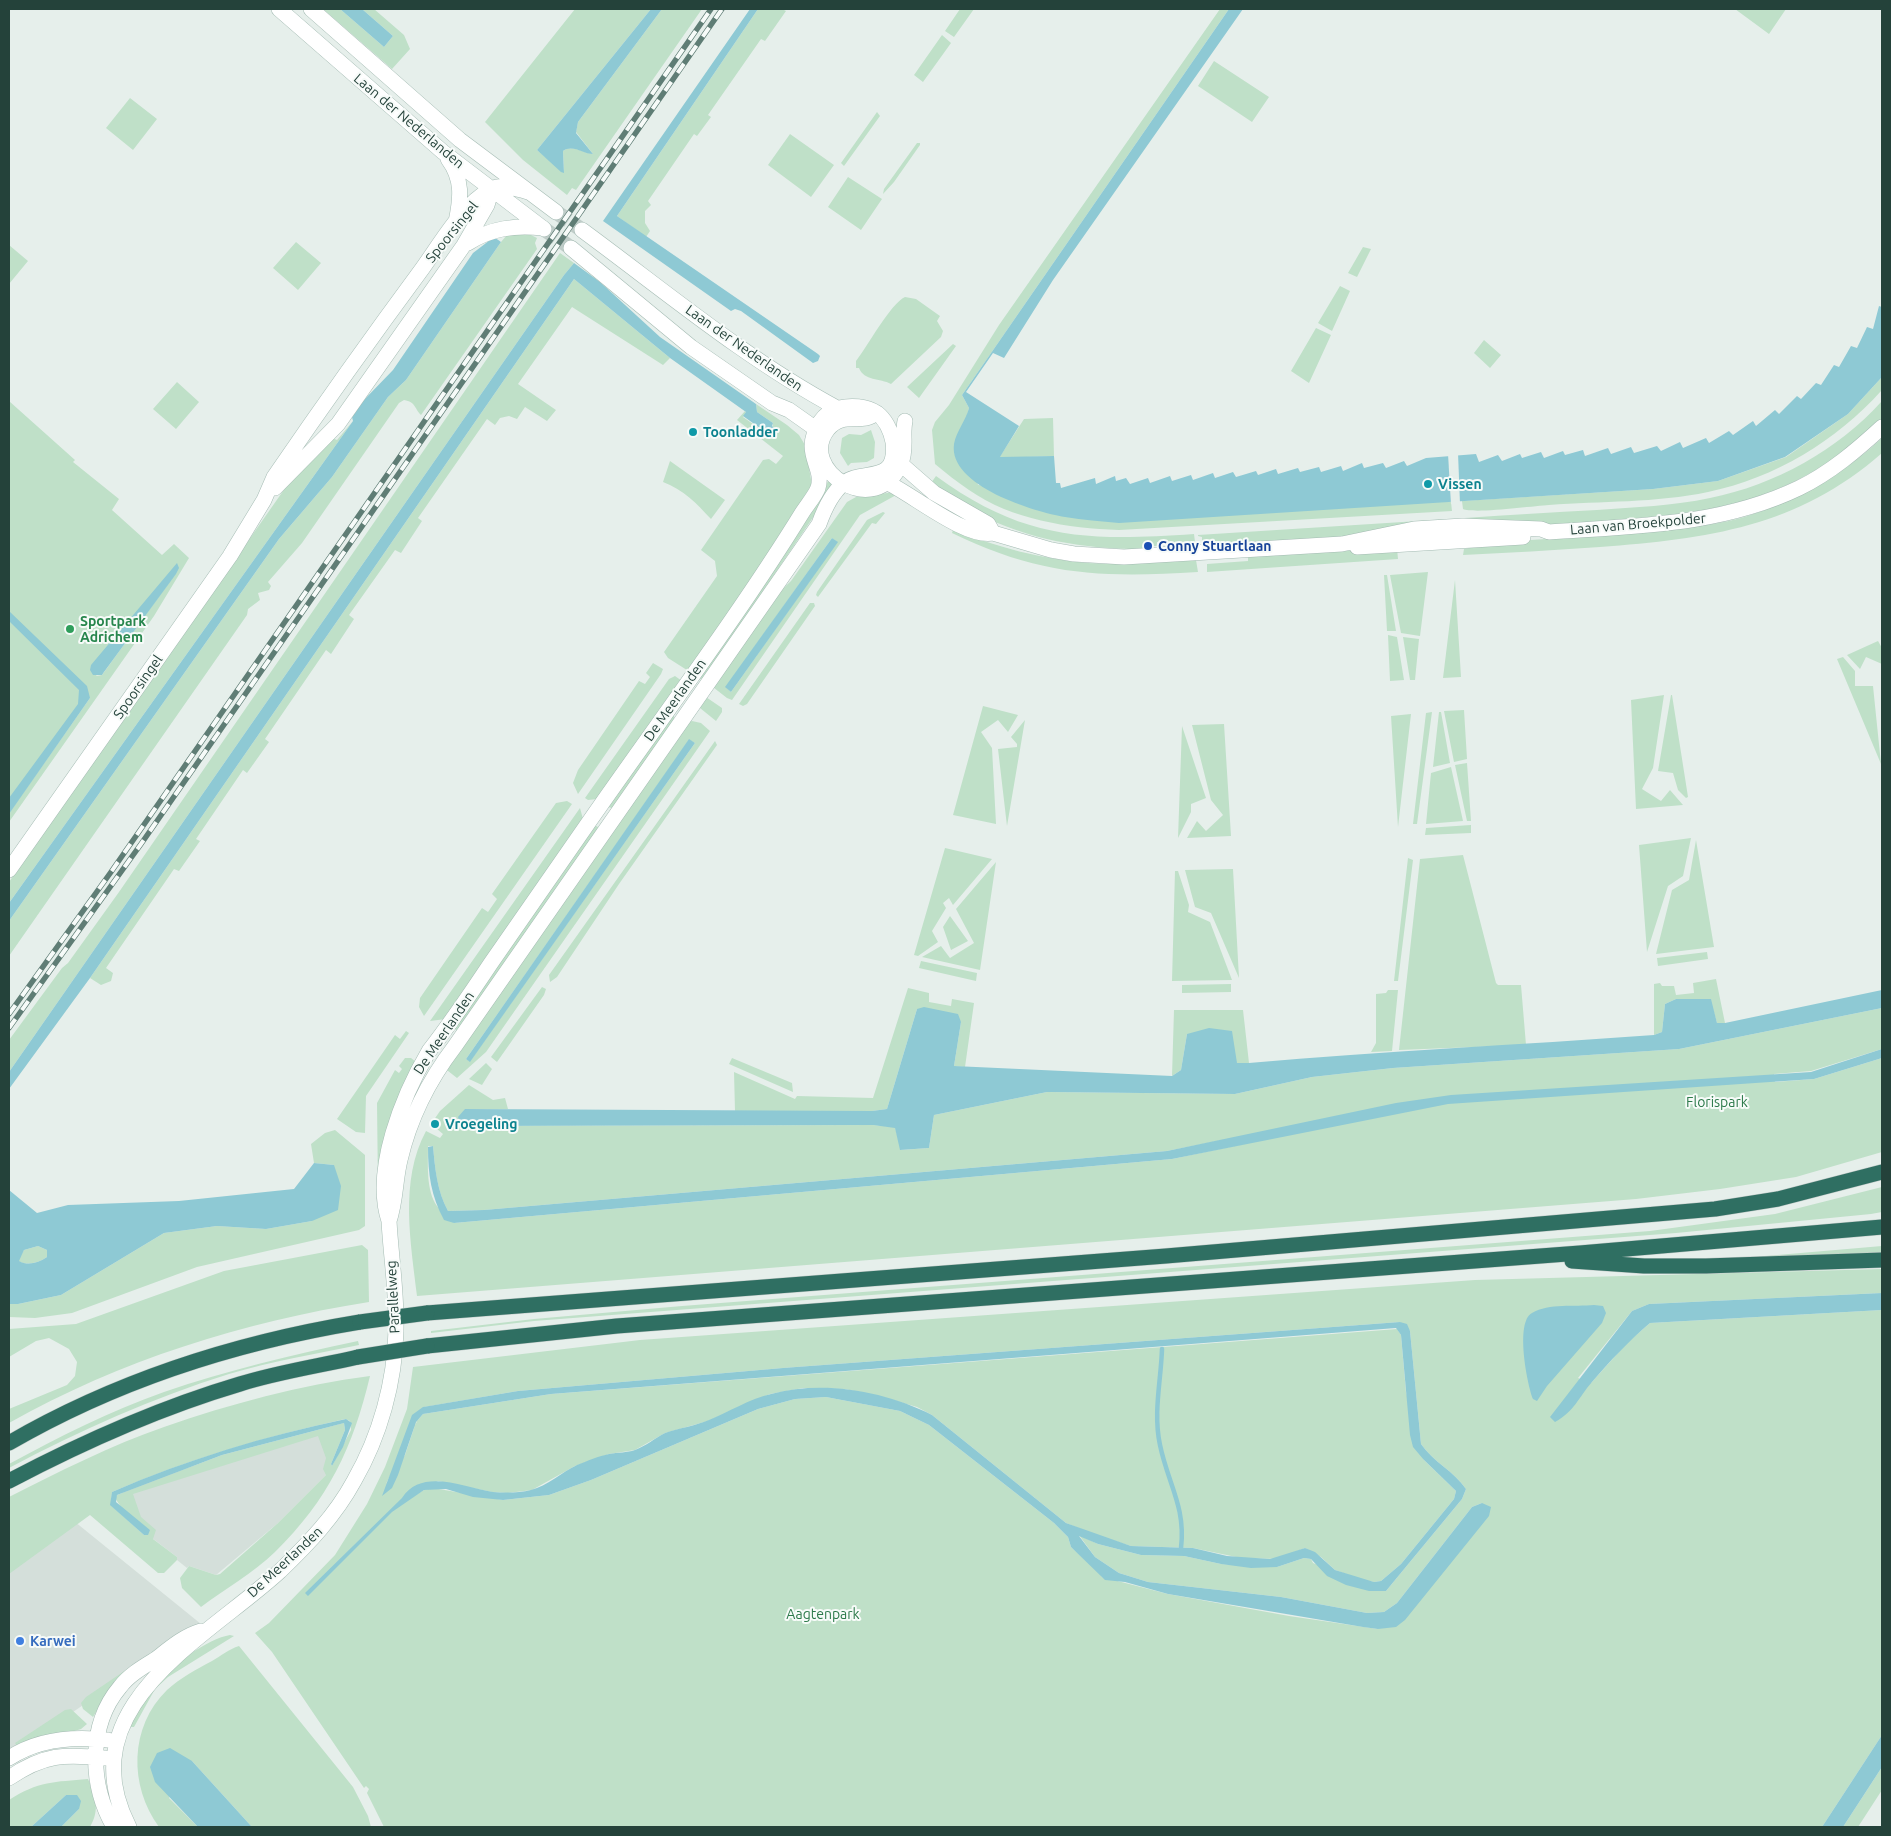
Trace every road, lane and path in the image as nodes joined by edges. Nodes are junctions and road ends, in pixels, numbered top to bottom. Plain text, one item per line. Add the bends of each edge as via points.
1 (279, 9) edge
2 (311, 9) edge
3 (460, 140) junction
4 (443, 152) junction
5 (492, 189) junction
6 (528, 192) junction
7 (556, 212) tunnel mouth
8 (456, 224) junction
9 (582, 230) tunnel mouth
10 (464, 245) junction
11 (571, 248) tunnel mouth
12 (837, 408) junction
13 (876, 413) junction
14 (905, 421) dead end
15 (1882, 427) edge
16 (818, 435) junction
17 (897, 460) junction
18 (886, 482) junction
19 (848, 486) junction
20 (264, 500) junction
21 (993, 533) junction
22 (9, 870) edge
23 (1882, 1172) edge
24 (389, 1221) junction
25 (1882, 1227) edge
26 (1517, 1256) junction
27 (1882, 1260) edge
28 (392, 1373) joint
29 (9, 1443) edge
30 (9, 1481) edge
31 (212, 1628) junction
32 (98, 1739) junction
33 (117, 1741) junction
34 (96, 1757) junction
35 (9, 1758) edge
36 (114, 1759) junction
37 (9, 1778) edge
38 (114, 1827) edge
39 (129, 1827) edge

1 - 4 main road, Laan der Nederlanden
2 - 3 main road, Laan der Nederlanden
3 - 5 main road via 486,172
3 - 6 main road, Laan der Nederlanden
4 - 5 main road, Laan der Nederlanden
4 - 8 main road via 456,169 460,184
5 - 6 main road via 507,186
5 - 8 main road, Spoorsingel via 472,204
5 - 10 main road, Spoorsingel via 487,205
5 - 10 main road, Laan der Nederlanden via 543,228 504,228 482,233
6 - 7 main road, Laan der Nederlanden
8 - 20 main road, Spoorsingel via 310,424 274,477
9 - 12 main road, Laan der Nederlanden via 734,342 804,390
10 - 20 main road, Spoorsingel via 338,424
11 - 16 main road, Laan der Nederlanden via 691,347 772,403 789,410
12 - 13 main road via 864,407
12 - 16 main road via 823,418
13 - 16 main road via 866,419 841,419
13 - 17 main road via 888,427
14 - 17 main road via 904,451
15 - 21 main road, Laan van Broekpolder via 1830,469 1799,487 1725,515 1678,523 1549,532 1487,526 1414,529 1342,544 1098,557 1051,550
16 - 19 main road via 826,468
16 - 24 main road, De Meerlanden via 813,458 818,488 717,640 422,1061 399,1110 393,1135 385,1185 384,1208
17 - 18 main road
17 - 19 main road via 880,473 852,477
17 - 21 main road, Laan van Broekpolder via 934,493 988,524
18 - 19 main road via 873,488
18 - 21 main road, Laan van Broekpolder via 953,522 984,535
19 - 24 main road, De Meerlanden via 824,510 819,524 436,1071 408,1131
20 - 22 main road, Spoorsingel via 230,556
23 - 29 highway, bridge via 1788,1197 1715,1209 360,1322 282,1336 153,1376 89,1402
24 - 28 main road, Parallelweg via 396,1329
25 - 26 highway
26 - 27 highway via 1644,1266
26 - 30 highway, bridge via 617,1326 427,1346 358,1357 241,1384 108,1431
28 - 31 main road, De Meerlanden via 381,1422 349,1489 323,1527 279,1571
31 - 32 main road via 182,1639 132,1674 119,1687 100,1724
31 - 33 main road via 149,1683 128,1713
32 - 33 main road
32 - 34 main road
32 - 35 main road via 47,1741
33 - 36 main road
34 - 36 main road
34 - 37 main road via 63,1755 43,1758
34 - 38 main road via 102,1802
36 - 39 main road via 115,1787

